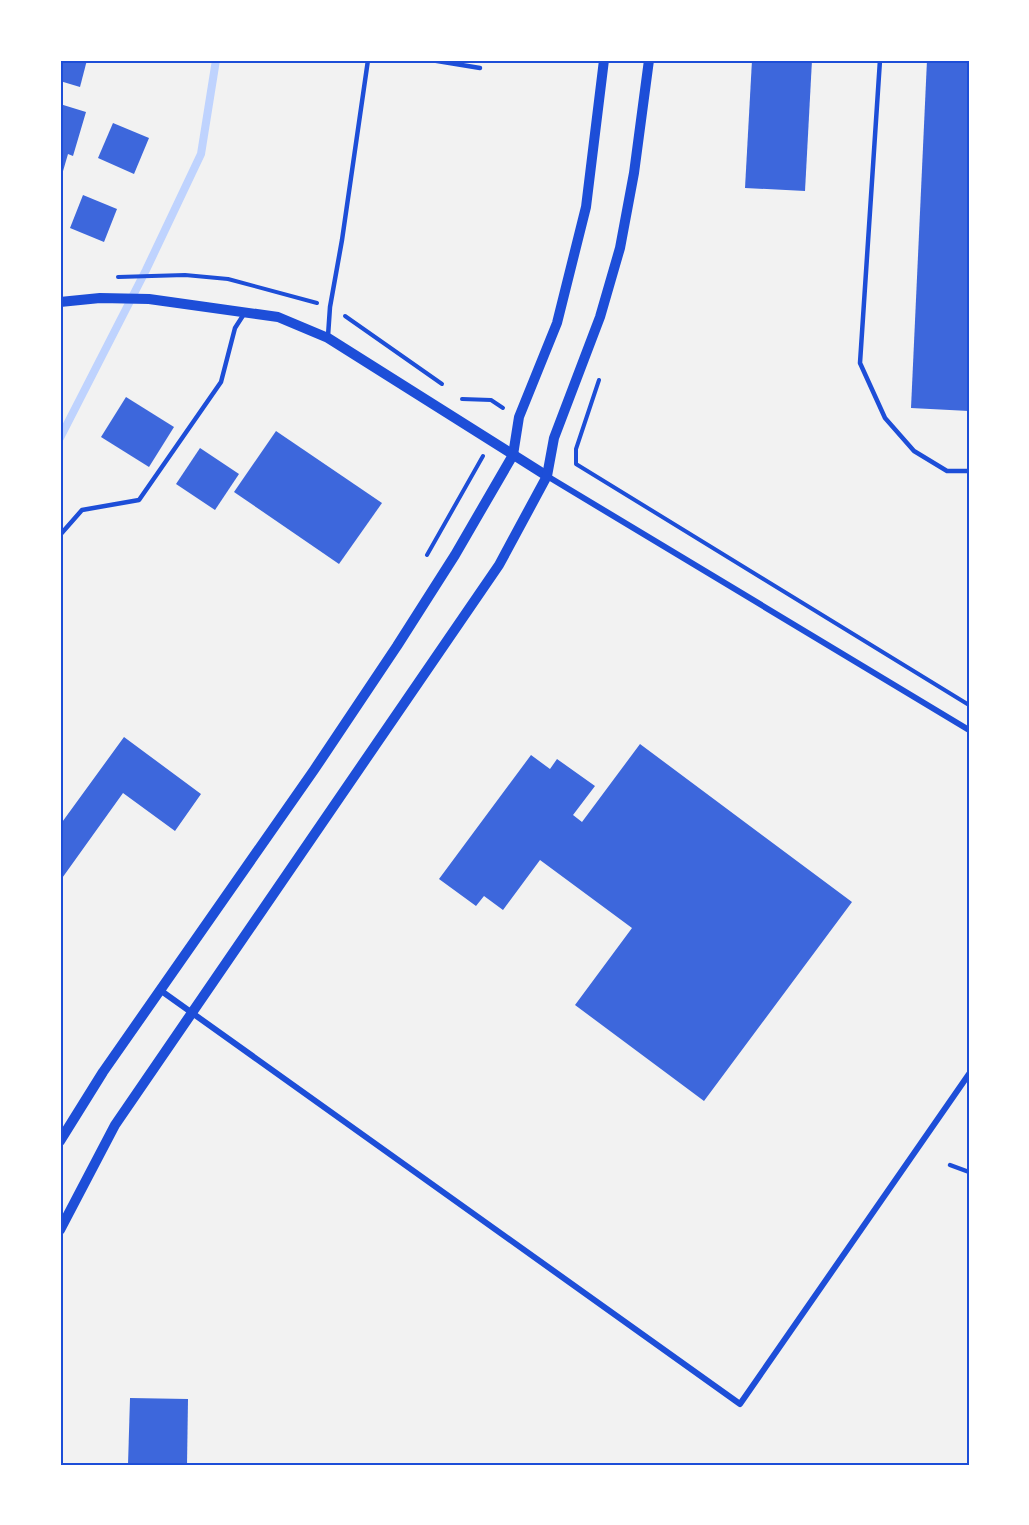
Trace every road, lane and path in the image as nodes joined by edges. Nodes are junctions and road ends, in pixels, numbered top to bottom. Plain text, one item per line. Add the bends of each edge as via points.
1 (368, 60) edge
2 (431, 60) edge
3 (604, 60) edge
4 (649, 60) edge
5 (880, 60) edge
6 (480, 68) dead end
7 (60, 302) edge
8 (245, 312) junction
9 (328, 338) junction
10 (599, 380) dead end
11 (474, 450) dead end
12 (513, 455) junction
13 (969, 471) edge
14 (547, 476) junction
15 (60, 535) edge
16 (427, 555) dead end
17 (969, 705) edge
18 (969, 730) edge
19 (160, 990) junction
20 (193, 1012) junction
21 (969, 1074) edge
22 (60, 1141) edge
23 (950, 1165) dead end
24 (969, 1172) edge
25 (60, 1230) edge

1 - 9 lane
2 - 6 lane
3 - 12 street via 586,207 556,323 519,417
4 - 14 street via 620,248 600,317 554,438
5 - 13 lane via 860,363 885,418 914,451 947,471
7 - 8 street via 149,299
8 - 9 street via 278,317
8 - 15 lane via 235,328 221,382 139,501 81,510
9 - 12 street
10 - 17 path via 576,449 576,464
11 - 16 path via 483,456
12 - 14 street
12 - 19 street via 391,656
14 - 18 street
14 - 20 street via 499,565
19 - 20 street
19 - 22 street
20 - 21 street via 740,1404
20 - 25 street via 116,1125
23 - 24 lane

